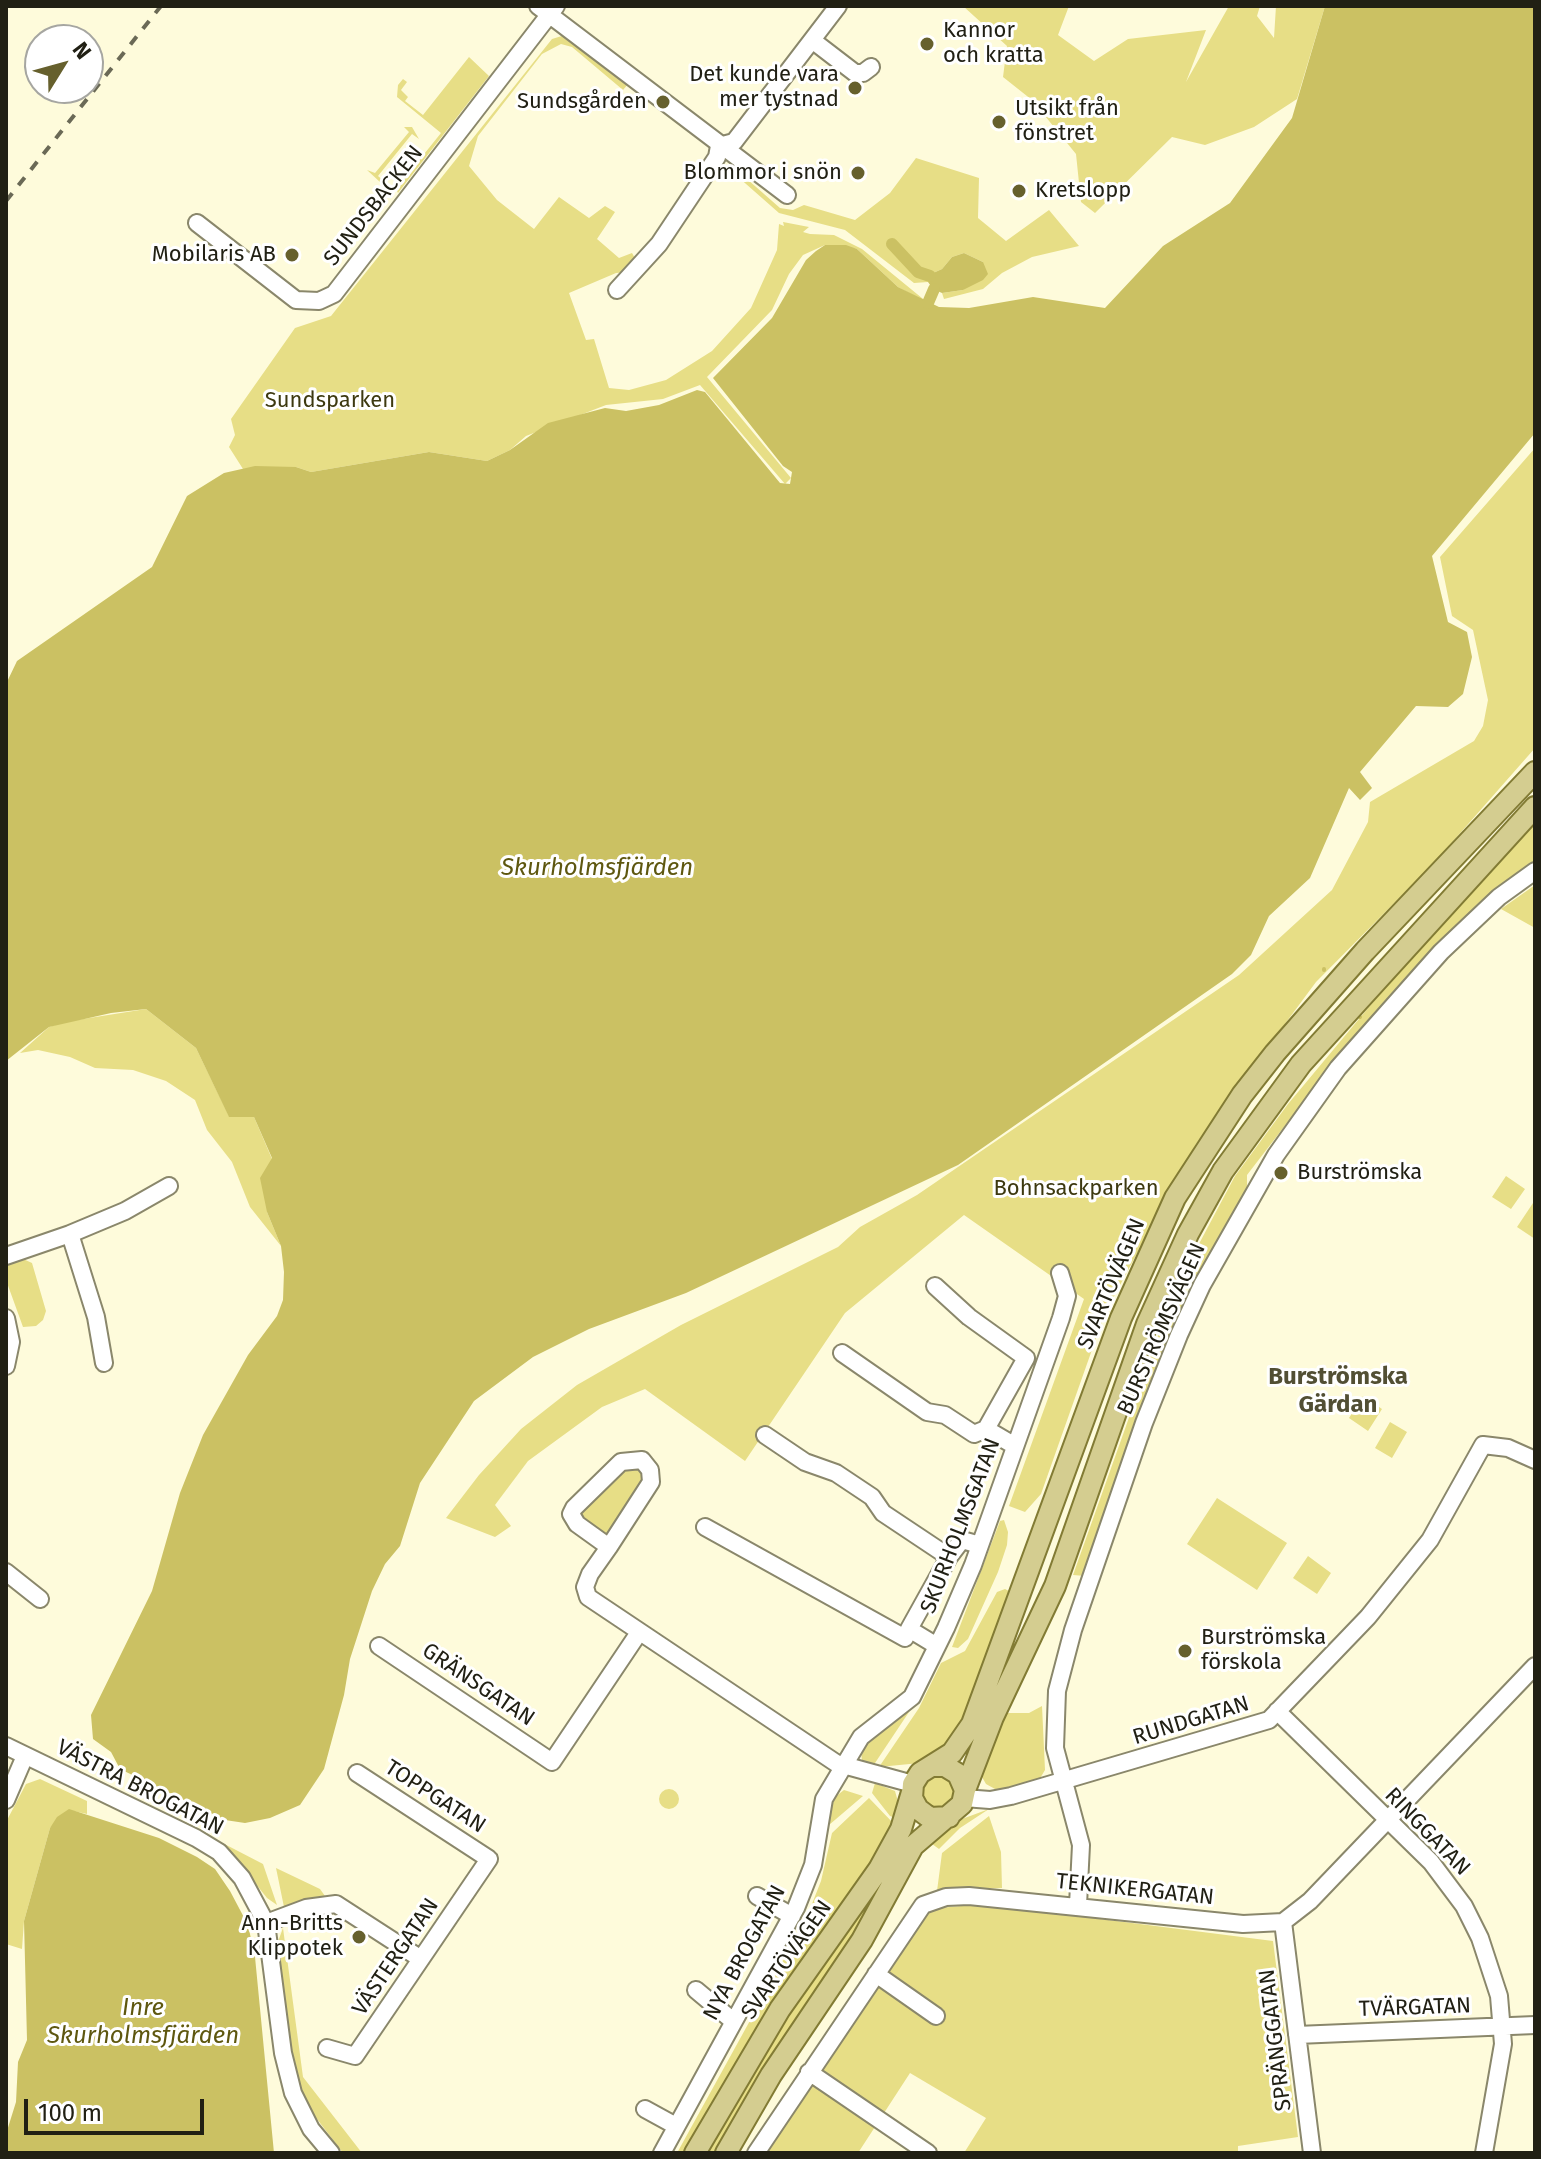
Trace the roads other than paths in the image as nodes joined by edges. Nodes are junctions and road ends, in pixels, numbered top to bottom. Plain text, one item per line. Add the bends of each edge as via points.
1 (838, 6) edge
2 (548, 9) edge
3 (812, 40) junction
4 (871, 67) dead end
5 (719, 146) junction
6 (787, 195) dead end
7 (197, 223) dead end
8 (617, 290) dead end
9 (1535, 772) edge
10 (1535, 807) edge
11 (1535, 871) edge
12 (169, 1186) dead end
13 (70, 1234) junction
14 (6, 1256) edge
15 (1060, 1273) dead end
16 (935, 1286) dead end
17 (6, 1318) edge
18 (842, 1353) dead end
19 (104, 1363) dead end
20 (6, 1366) edge
21 (1018, 1371) junction
22 (1038, 1381) junction
23 (986, 1429) junction
24 (765, 1435) dead end
25 (1015, 1446) junction
26 (1535, 1460) edge
27 (705, 1527) dead end
28 (980, 1545) junction
29 (609, 1547) junction
30 (949, 1557) junction
31 (6, 1572) edge
32 (40, 1599) dead end
33 (909, 1629) junction
34 (638, 1634) junction
35 (379, 1646) dead end
36 (937, 1646) junction
37 (1535, 1666) edge
38 (1277, 1711) junction
39 (6, 1746) edge
40 (25, 1756) junction
41 (933, 1766) junction
42 (845, 1767) junction
43 (357, 1773) dead end
44 (1064, 1782) junction
45 (912, 1788) junction
46 (965, 1794) junction
47 (6, 1800) edge
48 (949, 1817) junction
49 (1388, 1820) junction
50 (489, 1859) joint
51 (757, 1896) dead end
52 (1078, 1905) junction
53 (792, 1916) junction
54 (1283, 1922) junction
55 (266, 1923) junction
56 (421, 1959) junction
57 (876, 1974) junction
58 (696, 1990) dead end
59 (936, 2016) dead end
60 (733, 2021) junction
61 (1535, 2025) edge
62 (1502, 2027) junction
63 (1297, 2035) junction
64 (327, 2048) dead end
65 (809, 2072) junction
66 (645, 2109) dead end
67 (676, 2126) junction
68 (331, 2153) edge
69 (662, 2153) edge
70 (695, 2153) edge
71 (726, 2153) edge
72 (756, 2153) edge
73 (928, 2153) edge
74 (1312, 2153) edge
75 (1484, 2153) edge

1 - 3 street
2 - 5 street
2 - 7 street, SUNDSBACKEN via 334,294 319,301 296,300
3 - 4 street via 855,73
3 - 5 street via 734,142
5 - 6 street
5 - 8 street via 717,157 659,244
9 - 41 main road, SVARTÖVÄGEN via 1275,1053 1175,1198 1121,1318 972,1724 959,1746
10 - 46 main road via 1301,1064 1223,1171 1147,1324 1055,1586 993,1717
11 - 44 street, BURSTRÖMSVÄGEN via 1441,952 1338,1068 1276,1155 1202,1285 1148,1410 1073,1630 1053,1717
12 - 13 street
13 - 14 street
13 - 19 street
15 - 22 street, SKURHOLMSGATAN via 1067,1296
16 - 21 street via 1024,1355
17 - 20 street via 11,1342
18 - 23 street via 927,1412 945,1415 974,1434
21 - 22 street
21 - 23 street
22 - 25 street, SKURHOLMSGATAN
23 - 25 street
24 - 30 street via 805,1462 836,1473 872,1497 883,1513
25 - 28 street, SKURHOLMSGATAN
26 - 38 street, RUNDGATAN via 1508,1448 1483,1445 1430,1540 1368,1617
27 - 33 street via 905,1638
28 - 30 street via 962,1540
28 - 36 street, SKURHOLMSGATAN
29 - 29 street via 571,1514 621,1462 642,1460 651,1482
29 - 34 street via 590,1574 586,1592 592,1602
30 - 33 street
31 - 32 street
33 - 36 street
34 - 35 street, GRÄNSGATAN via 552,1762
34 - 42 street
36 - 42 street, SKURHOLMSGATAN via 912,1697 861,1737
37 - 49 street
38 - 44 street, RUNDGATAN via 1248,1728
38 - 49 street, RINGGATAN
39 - 40 street, VÄSTRA BROGATAN
40 - 47 street
40 - 55 street, VÄSTRA BROGATAN via 214,1848 250,1887
41 - 45 main road via 920,1773
41 - 46 main road via 954,1770
42 - 45 street
42 - 53 street, NYA BROGATAN via 824,1799 813,1865
43 - 50 street, TOPPGATAN
44 - 46 street, RUNDGATAN via 990,1800
44 - 52 street, BURSTRÖMSVÄGEN via 1081,1845
45 - 48 main road via 914,1804 924,1815
45 - 70 main road, SVARTÖVÄGEN via 901,1829 879,1869 780,2009
46 - 48 main road
48 - 71 main road via 913,1846 862,1940 771,2075
49 - 54 street
49 - 62 street, RINGGATAN via 1431,1862 1464,1906 1492,1969
50 - 56 street, VÄSTERGATAN
51 - 53 street
52 - 54 street, TEKNIKERGATAN via 1243,1924
52 - 57 street, TEKNIKERGATAN via 969,1896 934,1900 916,1912
53 - 60 street, NYA BROGATAN
54 - 63 street, SPRÄNGGATAN
55 - 56 street via 336,1904
55 - 68 street via 288,2080 304,2118
56 - 64 street, VÄSTERGATAN via 355,2056
57 - 59 street
57 - 65 street, TEKNIKERGATAN
58 - 60 street
60 - 67 street, NYA BROGATAN
61 - 62 street, TVÄRGATAN
62 - 63 street, TVÄRGATAN
62 - 75 street, RINGGATAN via 1500,2076
63 - 74 street, SPRÄNGGATAN
65 - 72 street, TEKNIKERGATAN
65 - 73 street
66 - 67 street
67 - 69 street, NYA BROGATAN

